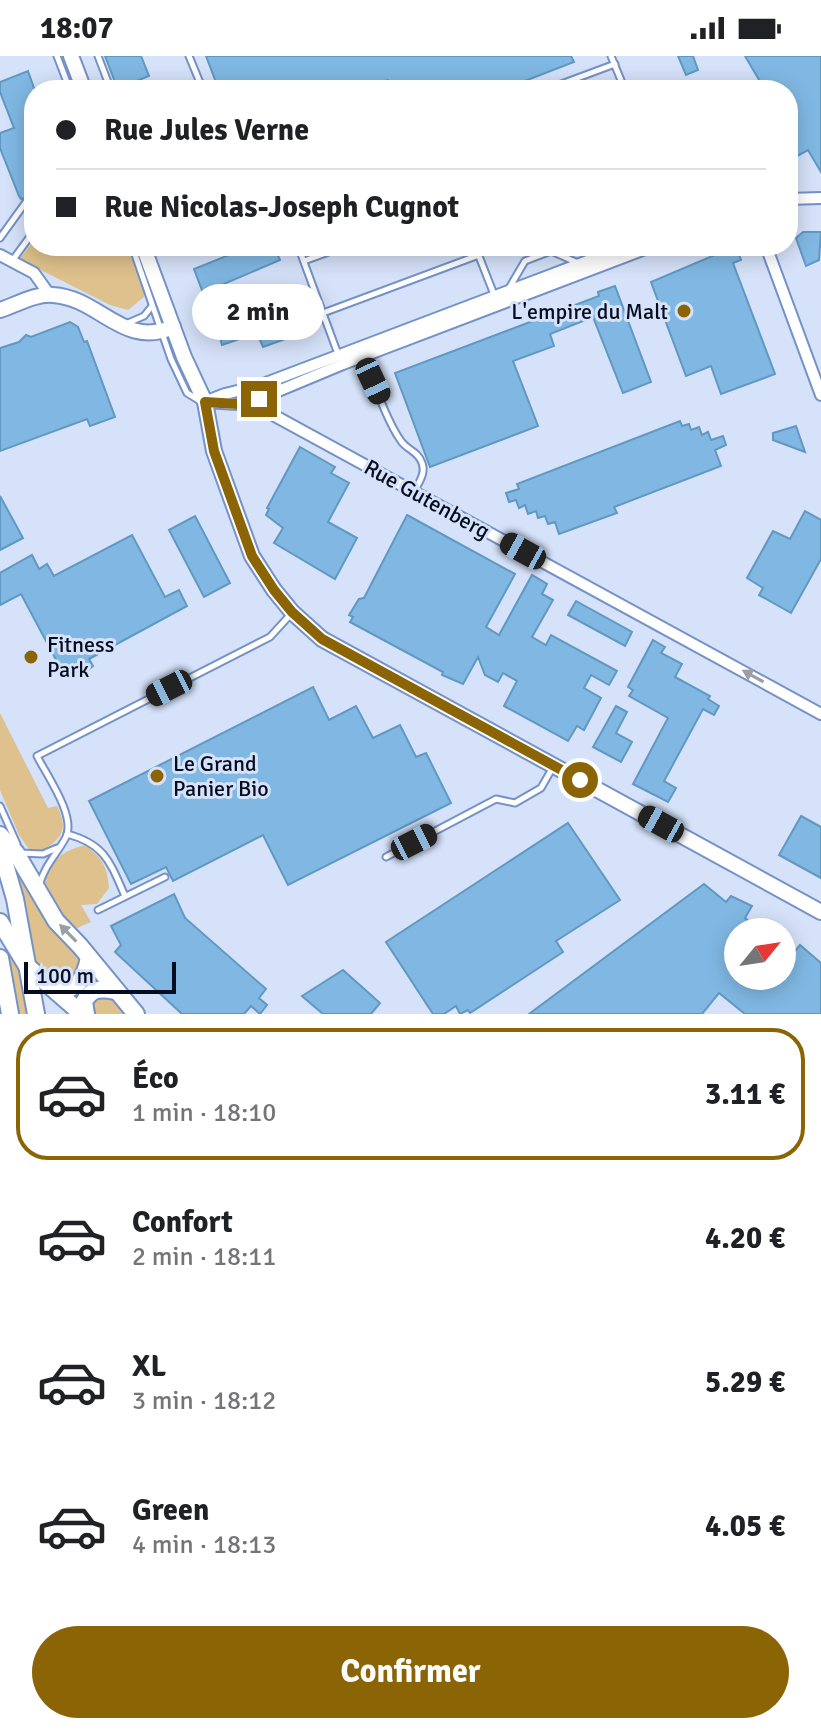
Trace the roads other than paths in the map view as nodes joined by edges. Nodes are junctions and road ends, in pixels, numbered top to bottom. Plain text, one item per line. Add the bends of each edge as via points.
1 (57, 56) edge
2 (71, 56) edge
3 (98, 56) edge
4 (189, 56) edge
5 (611, 56) edge
6 (615, 64) junction
7 (66, 80) edge
8 (80, 80) edge
9 (107, 80) edge
10 (199, 80) edge
11 (572, 80) edge
12 (621, 80) edge
13 (821, 198) edge
14 (798, 199) edge
15 (24, 205) edge
16 (0, 238) edge
17 (24, 244) edge
18 (0, 255) edge
19 (136, 256) edge
20 (146, 256) edge
21 (302, 256) edge
22 (318, 256) edge
23 (476, 256) edge
24 (479, 256) edge
25 (538, 256) edge
26 (562, 256) edge
27 (598, 256) edge
28 (599, 256) edge
29 (770, 256) edge
30 (11, 261) junction
31 (304, 261) junction
32 (578, 263) junction
33 (507, 291) junction
34 (49, 294) junction
35 (496, 301) junction
36 (153, 306) junction
37 (0, 310) edge
38 (323, 313) junction
39 (121, 326) junction
40 (168, 329) junction
41 (362, 351) junction
42 (341, 359) junction
43 (258, 386) junction
44 (821, 395) edge
45 (261, 398) junction
46 (205, 402) junction
47 (414, 492) junction
48 (292, 612) junction
49 (821, 714) edge
50 (554, 766) junction
51 (0, 806) edge
52 (67, 834) junction
53 (0, 835) edge
54 (58, 848) junction
55 (13, 851) edge
56 (386, 857) dead end
57 (165, 877) dead end
58 (38, 891) junction
59 (125, 896) junction
60 (98, 910) dead end
61 (821, 912) edge
62 (0, 922) edge
63 (0, 958) edge
64 (89, 958) junction
65 (27, 966) junction
66 (56, 991) junction
67 (115, 991) junction
68 (10, 1014) edge
69 (36, 1014) edge
70 (84, 1014) edge
71 (136, 1014) edge

1 - 7 lane
2 - 8 main road
3 - 9 lane
4 - 10 lane
5 - 6 lane
6 - 11 lane
6 - 12 lane
13 - 14 street
15 - 16 lane
17 - 30 lane
18 - 30 street
19 - 36 lane
20 - 40 main road
21 - 31 lane
22 - 31 lane
23 - 38 lane
24 - 35 lane
25 - 33 lane via 525,261
26 - 32 lane
27 - 32 street
28 - 35 street
29 - 44 street
30 - 34 street via 34,273
31 - 38 lane
32 - 33 street
33 - 35 street
34 - 37 main road
34 - 39 main road via 82,302
35 - 41 street
36 - 39 lane
36 - 40 lane
38 - 42 lane
39 - 40 main road via 135,332
40 - 46 main road
41 - 42 street
41 - 47 lane via 402,442 423,465
42 - 43 street
42 - 45 street
43 - 45 street
43 - 46 street
45 - 46 street via 237,404
45 - 47 street, Rue Gutenberg via 275,416
46 - 48 main road via 214,451 252,556
49 -> 47 street, Rue Gutenberg
48 - 50 main road via 322,639
48 - 52 lane via 270,637 37,756 67,814
50 - 56 lane via 541,788 515,803 496,799
50 - 61 main road
51 - 55 lane
52 - 54 lane
52 - 59 lane via 95,845 107,857
53 - 55 main road
54 - 55 lane via 43,854
54 - 58 lane via 43,869
55 - 58 main road
55 - 65 main road
57 - 59 lane
64 -> 58 main road
59 - 60 lane
62 - 65 main road
63 - 68 main road
64 - 66 main road via 79,984
64 - 67 main road
65 - 66 main road
65 - 69 main road
66 - 70 main road
67 - 70 main road via 92,992 84,1002
67 - 71 main road

